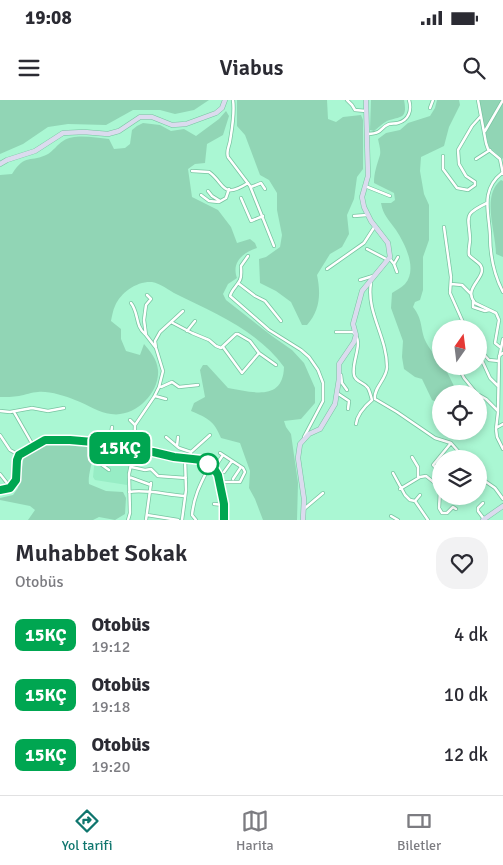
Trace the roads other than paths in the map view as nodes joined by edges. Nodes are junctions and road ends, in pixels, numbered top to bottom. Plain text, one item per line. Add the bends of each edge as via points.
1 (225, 100) edge
2 (233, 100) edge
3 (347, 100) edge
4 (366, 100) edge
5 (409, 100) edge
6 (433, 100) edge
7 (478, 100) edge
8 (503, 100) edge
9 (430, 108) dead end
10 (366, 111) junction
11 (481, 116) junction
12 (484, 132) junction
13 (366, 135) junction
14 (490, 150) junction
15 (443, 156) dead end
16 (476, 159) dead end
17 (0, 164) edge
18 (192, 171) dead end
19 (503, 174) edge
20 (248, 183) junction
21 (366, 186) junction
22 (251, 187) junction
23 (229, 189) junction
24 (265, 189) dead end
25 (208, 190) dead end
26 (201, 195) dead end
27 (390, 196) dead end
28 (241, 198) dead end
29 (222, 201) junction
30 (487, 203) junction
31 (263, 216) junction
32 (354, 216) dead end
33 (367, 216) junction
34 (375, 226) junction
35 (444, 227) dead end
36 (274, 246) dead end
37 (367, 249) dead end
38 (248, 256) dead end
39 (398, 257) dead end
40 (389, 259) junction
41 (394, 264) junction
42 (326, 269) dead end
43 (397, 272) dead end
44 (373, 277) junction
45 (360, 280) dead end
46 (238, 283) junction
47 (451, 284) junction
48 (503, 292) edge
49 (471, 294) junction
50 (147, 295) dead end
51 (131, 303) dead end
52 (183, 311) dead end
53 (462, 320) edge
54 (196, 321) dead end
55 (281, 321) dead end
56 (171, 322) junction
57 (187, 331) junction
58 (336, 332) dead end
59 (146, 335) junction
60 (356, 335) junction
61 (503, 339) edge
62 (223, 347) junction
63 (500, 347) junction
64 (156, 348) junction
65 (259, 353) junction
66 (503, 353) edge
67 (499, 356) junction
68 (488, 359) edge
69 (499, 361) junction
70 (276, 365) dead end
71 (339, 369) junction
72 (488, 374) edge
73 (198, 385) dead end
74 (499, 387) junction
75 (159, 388) junction
76 (347, 390) dead end
77 (336, 392) junction
78 (155, 396) junction
79 (166, 399) dead end
80 (374, 400) junction
81 (487, 400) edge
82 (64, 408) dead end
83 (348, 410) dead end
84 (0, 411) edge
85 (498, 411) junction
86 (14, 412) junction
87 (130, 420) dead end
88 (356, 424) dead end
89 (503, 424) edge
90 (135, 425) junction
91 (112, 427) dead end
92 (496, 428) junction
93 (105, 432) dead end
94 (112, 434) junction
95 (0, 435) edge
96 (210, 435) dead end
97 (178, 437) dead end
98 (166, 438) dead end
99 (304, 438) junction
100 (134, 440) junction
101 (451, 443) junction
102 (102, 444) junction
103 (177, 446) junction
104 (34, 447) junction
105 (503, 449) edge
106 (134, 450) junction
107 (445, 450) edge
108 (457, 450) edge
109 (191, 452) junction
110 (19, 455) junction
111 (412, 457) dead end
112 (186, 458) junction
113 (190, 458) junction
114 (232, 461) junction
115 (217, 464) dead end
116 (210, 465) junction
117 (131, 467) junction
118 (241, 467) junction
119 (109, 470) dead end
120 (224, 472) dead end
121 (393, 473) dead end
122 (0, 474) edge
123 (129, 477) junction
124 (186, 478) junction
125 (233, 479) dead end
126 (418, 479) junction
127 (220, 482) junction
128 (487, 482) edge
129 (10, 488) junction
130 (400, 489) junction
131 (0, 490) edge
132 (130, 492) junction
133 (150, 492) junction
134 (323, 494) dead end
135 (420, 495) dead end
136 (185, 496) junction
137 (503, 499) edge
138 (415, 501) junction
139 (214, 504) dead end
140 (481, 505) edge
141 (224, 506) junction
142 (503, 507) edge
143 (456, 509) dead end
144 (303, 510) junction
145 (147, 515) junction
146 (392, 516) dead end
147 (128, 520) edge
148 (146, 520) edge
149 (178, 520) edge
150 (182, 520) edge
151 (196, 520) edge
152 (224, 520) edge
153 (303, 520) edge
154 (398, 520) edge
155 (428, 520) edge
156 (484, 520) edge

1 - 17 street via 216,113 186,124 172,125 152,117 140,117 120,131 108,134 63,134 35,151
2 - 20 street via 234,114 226,153
3 - 10 street via 355,110
4 - 10 street
5 - 13 street via 406,119 387,125 379,133
6 - 9 street
7 - 11 street
8 - 12 street
10 - 13 street
11 - 12 street
11 - 15 street via 458,150 459,164 475,185 468,190 457,188 443,169
12 - 14 street
13 - 21 street
14 - 16 street
14 - 19 street via 500,159
18 - 23 street via 205,170 222,187
19 - 30 street via 491,186
20 - 22 street
20 - 23 street
21 - 27 street
21 - 33 street via 362,197
22 - 24 street via 261,183
22 - 31 street
23 - 29 street
25 - 29 street
26 - 29 street via 209,201
28 - 31 street via 251,221
30 - 48 street via 489,244 496,278
30 - 49 street via 474,210 469,218 469,255 482,268
31 - 36 street
32 - 33 street
33 - 34 street
34 - 40 street via 388,243
34 - 42 street via 364,243
35 - 47 street
37 - 40 street
38 - 46 street via 241,266 242,276
39 - 41 street
40 - 41 street
40 - 44 street
41 - 43 street
44 - 45 street
44 - 60 street via 360,297 353,324
44 - 80 street via 369,295 387,366
46 - 55 street via 265,301
46 - 99 street via 230,294 232,298 269,330 301,350 322,379 323,401
47 - 49 street via 462,285
47 - 53 street via 450,293
49 - 63 street via 473,301 496,313 499,320 495,342
50 - 59 street via 151,299 144,312
51 - 59 street via 139,327
52 - 56 street
54 - 57 street
56 - 57 street
56 - 64 street via 160,332
57 - 62 street
58 - 60 street via 348,331
59 - 64 street
60 - 71 street via 341,359
60 - 80 street via 355,379 368,388
61 - 63 street
62 - 65 street via 238,334 250,341
62 - 65 street via 242,373
63 - 67 street
64 - 75 street via 163,371
65 - 70 street
66 - 67 street
67 - 69 street
68 - 69 street
69 - 74 street
71 - 76 street
71 - 77 street
72 - 74 street
73 - 75 street via 179,387 172,382
74 - 85 street
75 - 78 street
77 - 83 street via 349,401
77 - 99 street via 335,404 323,425
78 - 79 street
78 - 90 street
80 - 88 street via 363,409
80 - 101 street via 435,438
81 - 85 street
82 - 86 street via 48,411 32,408
84 - 86 street
85 - 92 street
86 - 104 street
87 - 90 street
89 - 92 street
90 - 100 street
91 - 94 street
92 - 105 street
93 - 94 street
94 - 100 street
95 - 110 street via 10,450
96 - 109 street
97 - 103 street
98 - 103 street
99 - 144 street via 298,449
100 - 106 street
101 - 107 street
101 - 108 street
102 - 104 street via 45,440
102 - 106 street
102 - 119 street via 102,465
103 - 109 street
104 - 110 street
106 - 112 street
106 - 117 street
109 - 113 street
110 - 129 street via 16,480
111 - 126 street via 418,467
112 - 113 street
112 - 124 street
113 - 116 street
114 - 115 street via 222,454
114 - 118 street
114 - 120 street
116 - 127 street
116 - 151 street via 195,496 192,515
117 - 123 street
117 - 124 street via 151,469 158,476
118 - 125 street
118 - 127 street via 245,472 240,482
121 - 130 street
122 - 129 street
123 - 132 street
123 - 133 street via 151,484
124 - 136 street
126 - 130 street
126 - 143 street via 426,476 436,484 442,513
127 - 141 street
128 - 137 street
129 - 131 street
130 - 138 street
132 - 133 street
132 - 147 street
133 - 136 street
133 - 145 street
134 - 144 street
135 - 138 street
136 - 150 street
138 - 155 street
139 - 141 street
140 - 156 street via 478,511
141 - 152 street
142 - 156 street
144 - 153 street
145 - 148 street
145 - 149 street
146 - 154 street

